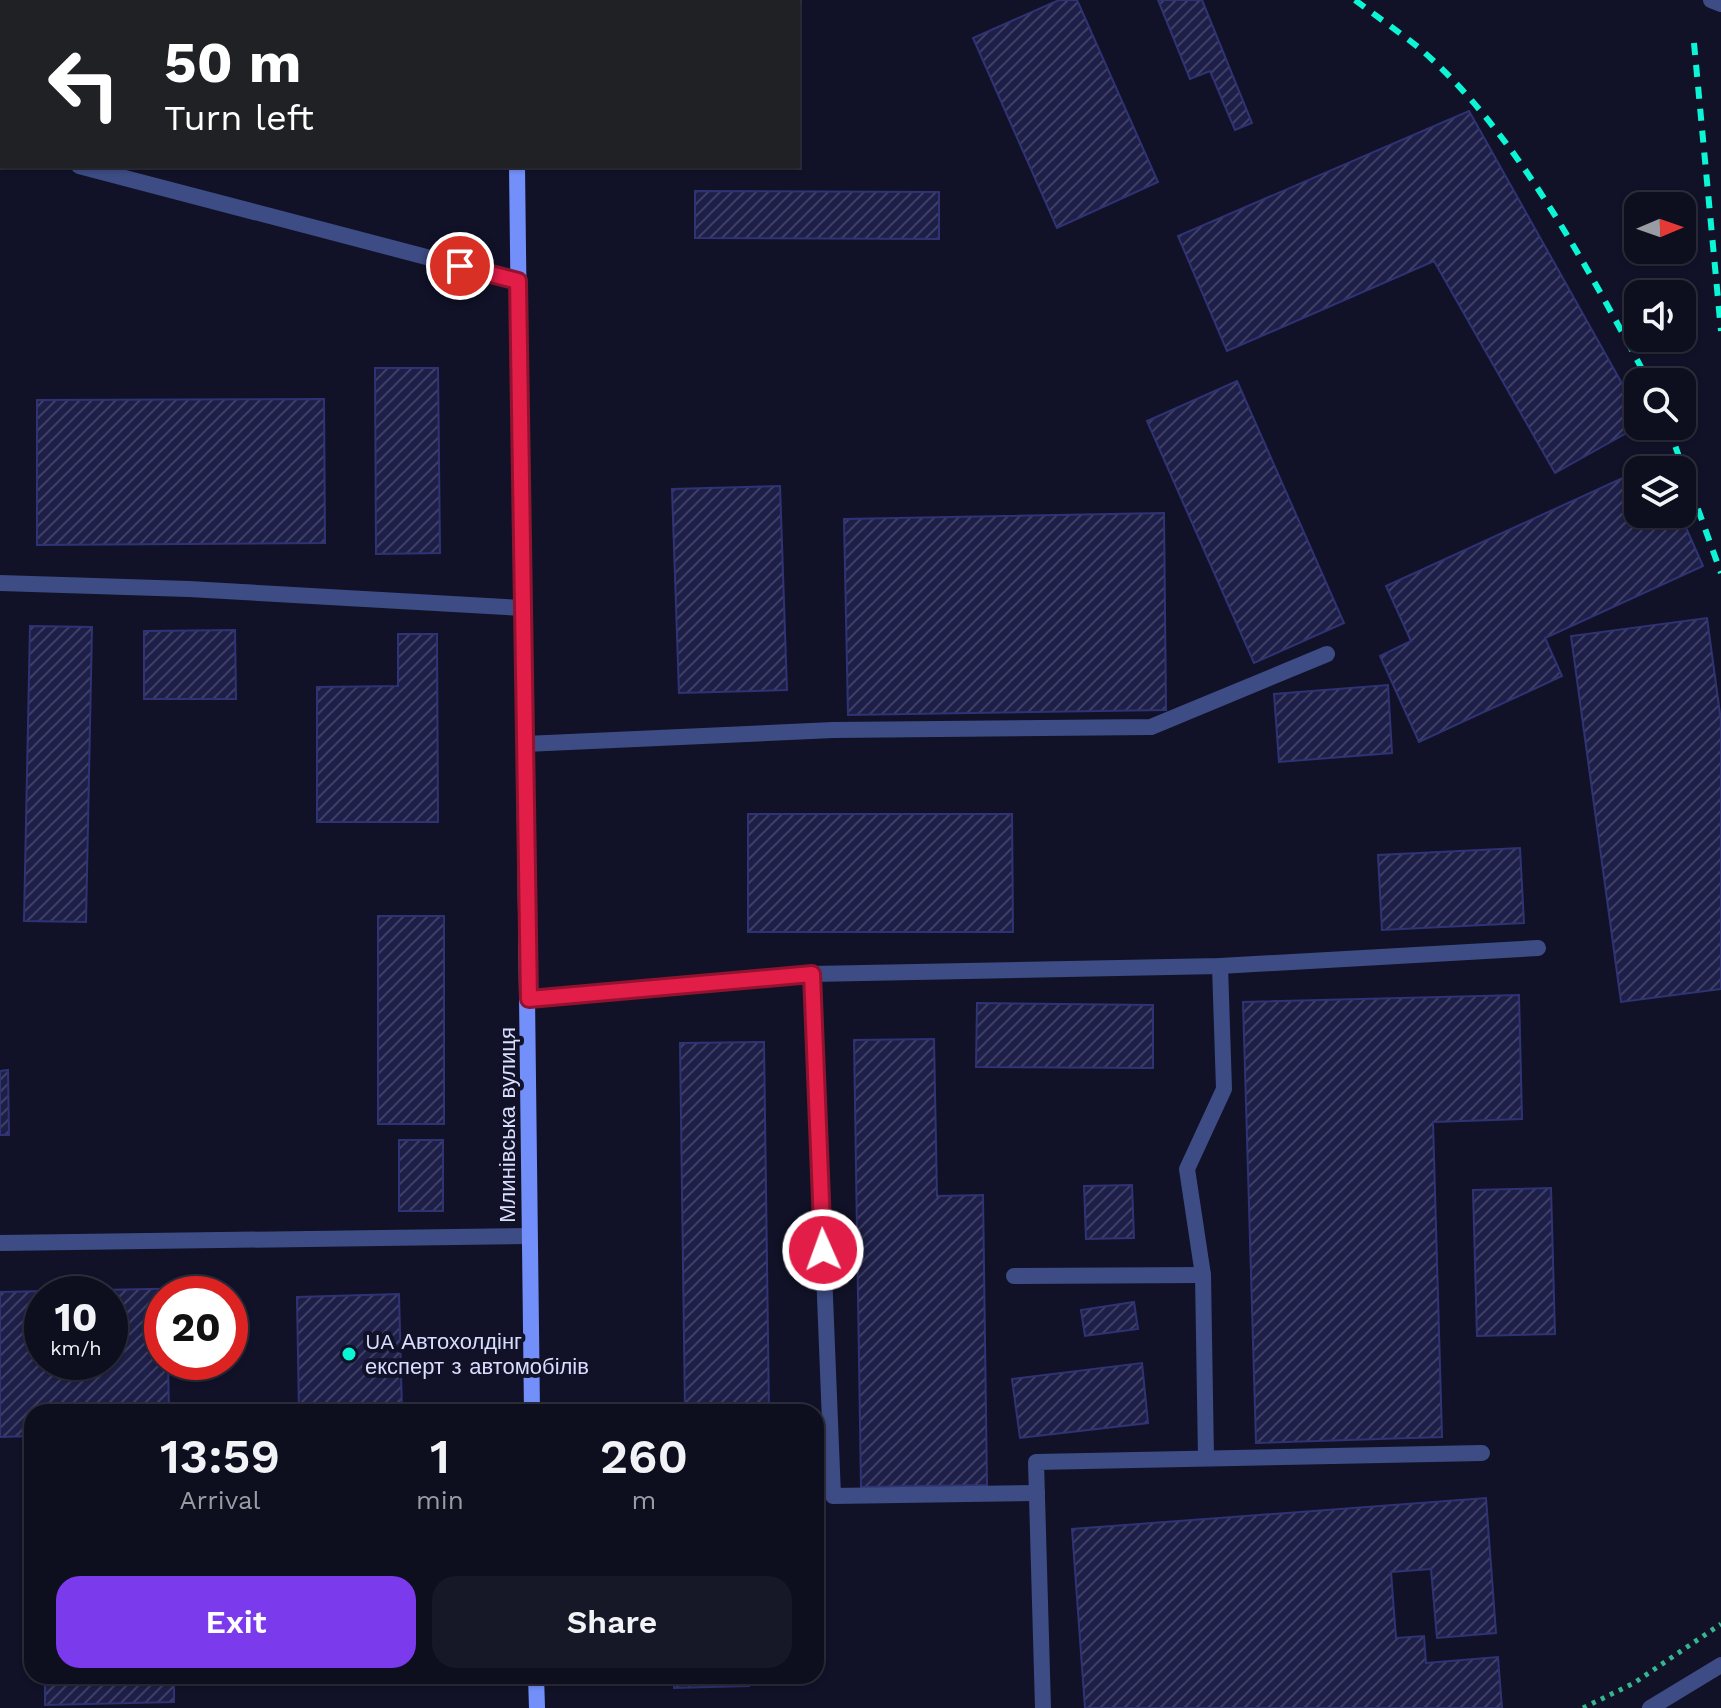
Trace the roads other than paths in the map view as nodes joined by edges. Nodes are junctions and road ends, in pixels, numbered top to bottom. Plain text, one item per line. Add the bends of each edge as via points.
1 (1711, 0) edge
2 (1721, 4) edge
3 (87, 168) edge
4 (517, 168) edge
5 (518, 281) junction
6 (0, 583) edge
7 (522, 608) junction
8 (1327, 654) dead end
9 (525, 744) junction
10 (1538, 948) dead end
11 (1220, 966) junction
12 (812, 974) junction
13 (529, 999) junction
14 (529, 1236) junction
15 (0, 1243) edge
16 (1203, 1275) junction
17 (1014, 1276) dead end
18 (532, 1404) edge
19 (1482, 1453) dead end
20 (1206, 1458) junction
21 (1037, 1493) junction
22 (1721, 1665) edge
23 (536, 1684) edge
24 (537, 1708) edge
25 (1043, 1708) edge
26 (1650, 1708) edge

1 - 2 street
3 - 5 street
4 - 5 main road, Млинівська вулиця
5 - 7 main road, Млинівська вулиця
6 - 7 street
7 - 9 main road, Млинівська вулиця
8 - 9 street via 1151,727 833,730
9 - 13 main road, Млинівська вулиця
10 - 11 street
11 - 12 street
11 - 16 street via 1224,1089 1187,1169
12 - 13 street
12 - 21 street via 833,1496
13 - 14 main road, Млинівська вулиця
14 - 15 street
14 - 18 main road, Млинівська вулиця
16 - 17 street
16 - 20 street
19 - 20 street
20 - 21 street via 1036,1462
21 - 25 street
22 - 26 street
23 - 24 main road

